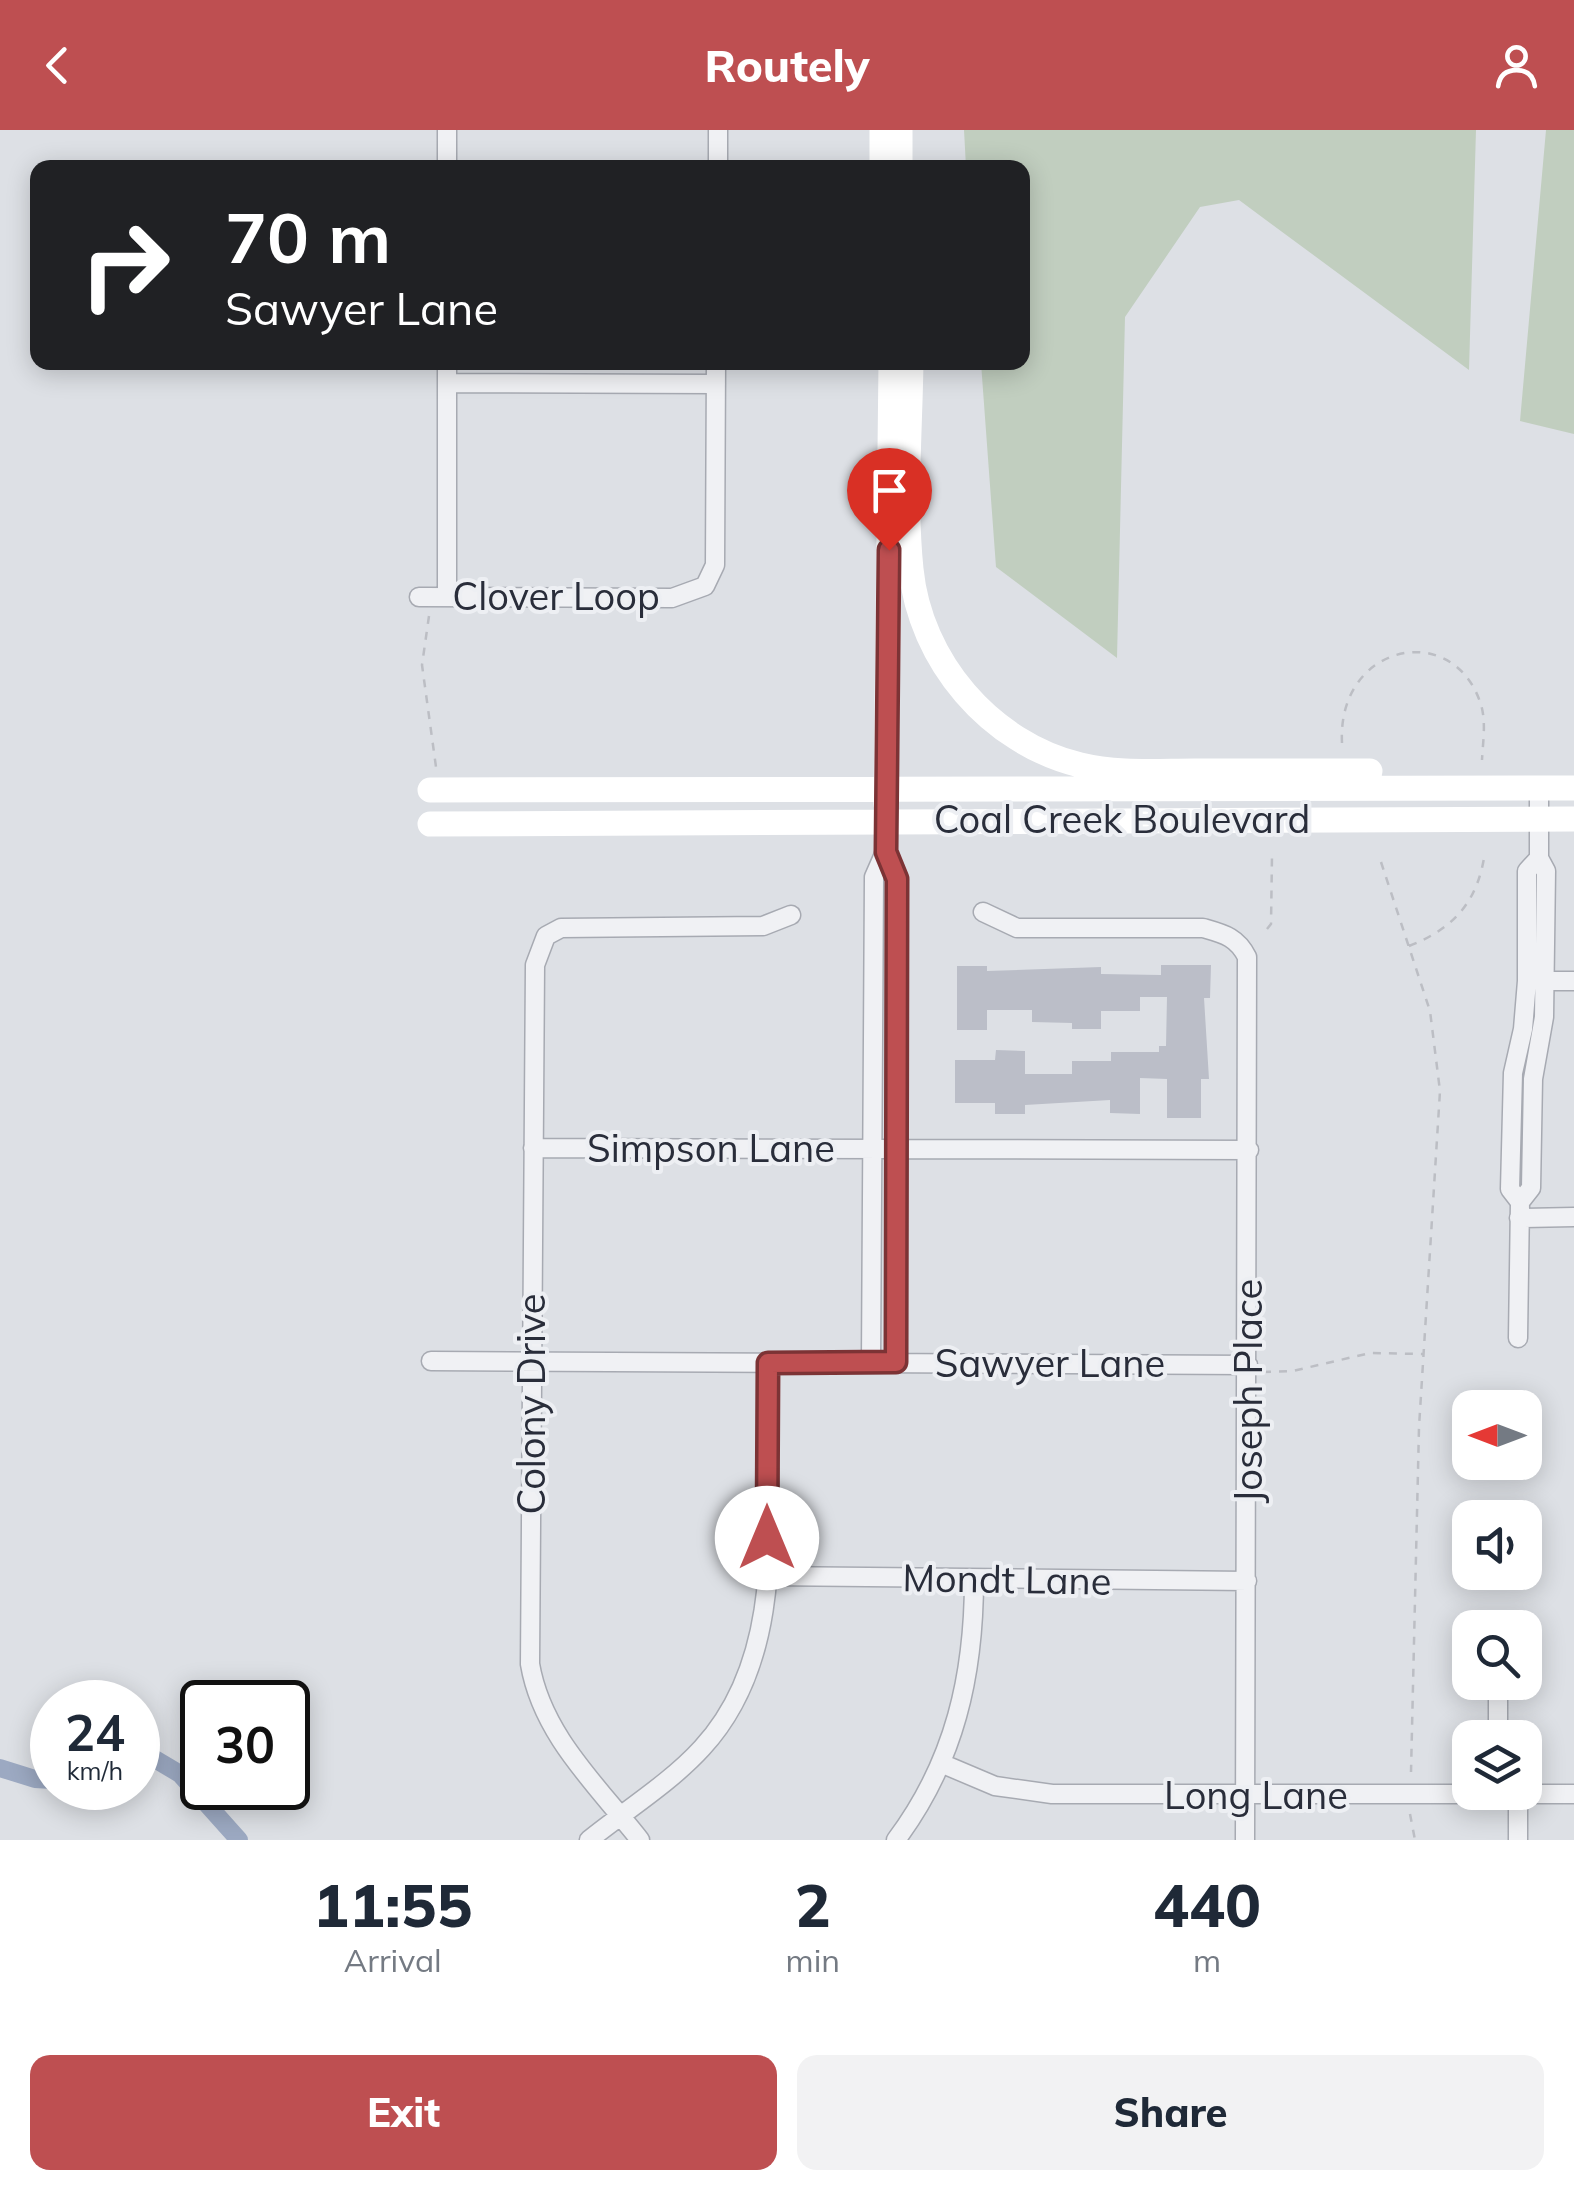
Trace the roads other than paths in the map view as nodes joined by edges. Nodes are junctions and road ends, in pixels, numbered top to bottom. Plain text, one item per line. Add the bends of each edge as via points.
1 (447, 130) edge
2 (718, 130) edge
3 (882, 130) edge
4 (900, 130) edge
5 (447, 160) edge
6 (718, 160) edge
7 (882, 160) edge
8 (900, 160) edge
9 (447, 370) edge
10 (716, 370) edge
11 (891, 370) edge
12 (910, 370) edge
13 (447, 383) junction
14 (716, 384) junction
15 (419, 596) dead end
16 (447, 596) junction
17 (433, 778) road end
18 (1508, 788) junction
19 (1539, 788) junction
20 (1574, 788) edge
21 (886, 792) junction
22 (886, 819) junction
23 (1538, 819) junction
24 (1574, 819) edge
25 (430, 824) dead end
26 (886, 852) junction
27 (1539, 858) junction
28 (983, 912) dead end
29 (791, 915) dead end
30 (1574, 981) edge
31 (1545, 982) junction
32 (533, 1148) junction
33 (871, 1149) junction
34 (894, 1149) junction
35 (1249, 1150) junction
36 (1520, 1210) junction
37 (1574, 1217) edge
38 (1518, 1338) dead end
39 (431, 1361) dead end
40 (530, 1361) junction
41 (871, 1362) junction
42 (896, 1362) junction
43 (768, 1363) junction
44 (1255, 1369) junction
45 (767, 1576) junction
46 (974, 1579) junction
47 (1247, 1581) junction
48 (944, 1764) junction
49 (1452, 1794) edge
50 (1542, 1794) edge
51 (1574, 1794) edge
52 (1245, 1796) junction
53 (1510, 1810) edge
54 (620, 1816) junction
55 (588, 1840) edge
56 (640, 1840) edge
57 (896, 1840) edge
58 (1245, 1840) edge
59 (1518, 1840) edge

1 - 5 street
2 - 6 street
3 - 7 main road
4 - 8 main road
9 - 13 street
10 - 14 street, Clover Loop
11 - 21 main road
12 - 18 main road via 911,570 921,614 941,661 971,703 1001,727 1079,765 1120,771 1369,771
13 - 14 street
13 - 16 street
14 - 16 street, Clover Loop via 715,565 705,586 672,598
15 - 16 street, Clover Loop
17 - 21 main road, Coal Creek Boulevard
18 - 19 main road, Coal Creek Boulevard
18 - 21 main road, Coal Creek Boulevard
19 - 20 main road, Coal Creek Boulevard
19 - 23 street
21 - 22 main road
22 - 23 main road, Coal Creek Boulevard
22 - 25 main road, Coal Creek Boulevard
22 - 26 street
23 - 24 main road, Coal Creek Boulevard
23 - 27 street
26 - 33 street via 874,877
26 - 34 street via 897,879
27 - 31 street via 1546,871
27 - 36 street via 1527,871 1524,1013 1513,1073 1510,1189
28 - 35 street, Joseph Place via 1017,928 1203,928 1240,944 1250,974
29 - 32 street, Colony Drive via 763,926 578,925 546,936 534,964
30 - 31 street
31 - 36 street via 1529,1130 1531,1188
32 - 33 street, Simpson Lane
32 - 40 street, Colony Drive
33 - 34 street, Simpson Lane
33 - 41 street
34 - 35 street, Simpson Lane
34 - 42 street
35 - 44 street, Joseph Place
36 - 37 street
36 - 38 street
39 - 40 street, Sawyer Lane
40 - 43 street, Sawyer Lane
40 - 54 street, Colony Drive via 530,1664 536,1699
41 - 42 street, Sawyer Lane
41 - 43 street, Sawyer Lane
42 - 44 street, Sawyer Lane
43 - 45 street
44 - 47 street, Joseph Place
45 - 46 street, Mondt Lane
45 - 54 street via 758,1640 730,1712 702,1749
46 - 47 street, Mondt Lane
46 - 48 street via 974,1644
47 - 52 street, Joseph Place
48 - 52 street, Long Lane via 995,1786 1052,1794
48 - 57 street
49 - 52 street, Long Lane
50 - 51 street, Long Lane
52 - 58 street, Joseph Place
53 - 59 street
54 - 55 street
54 - 56 street, Colony Drive

